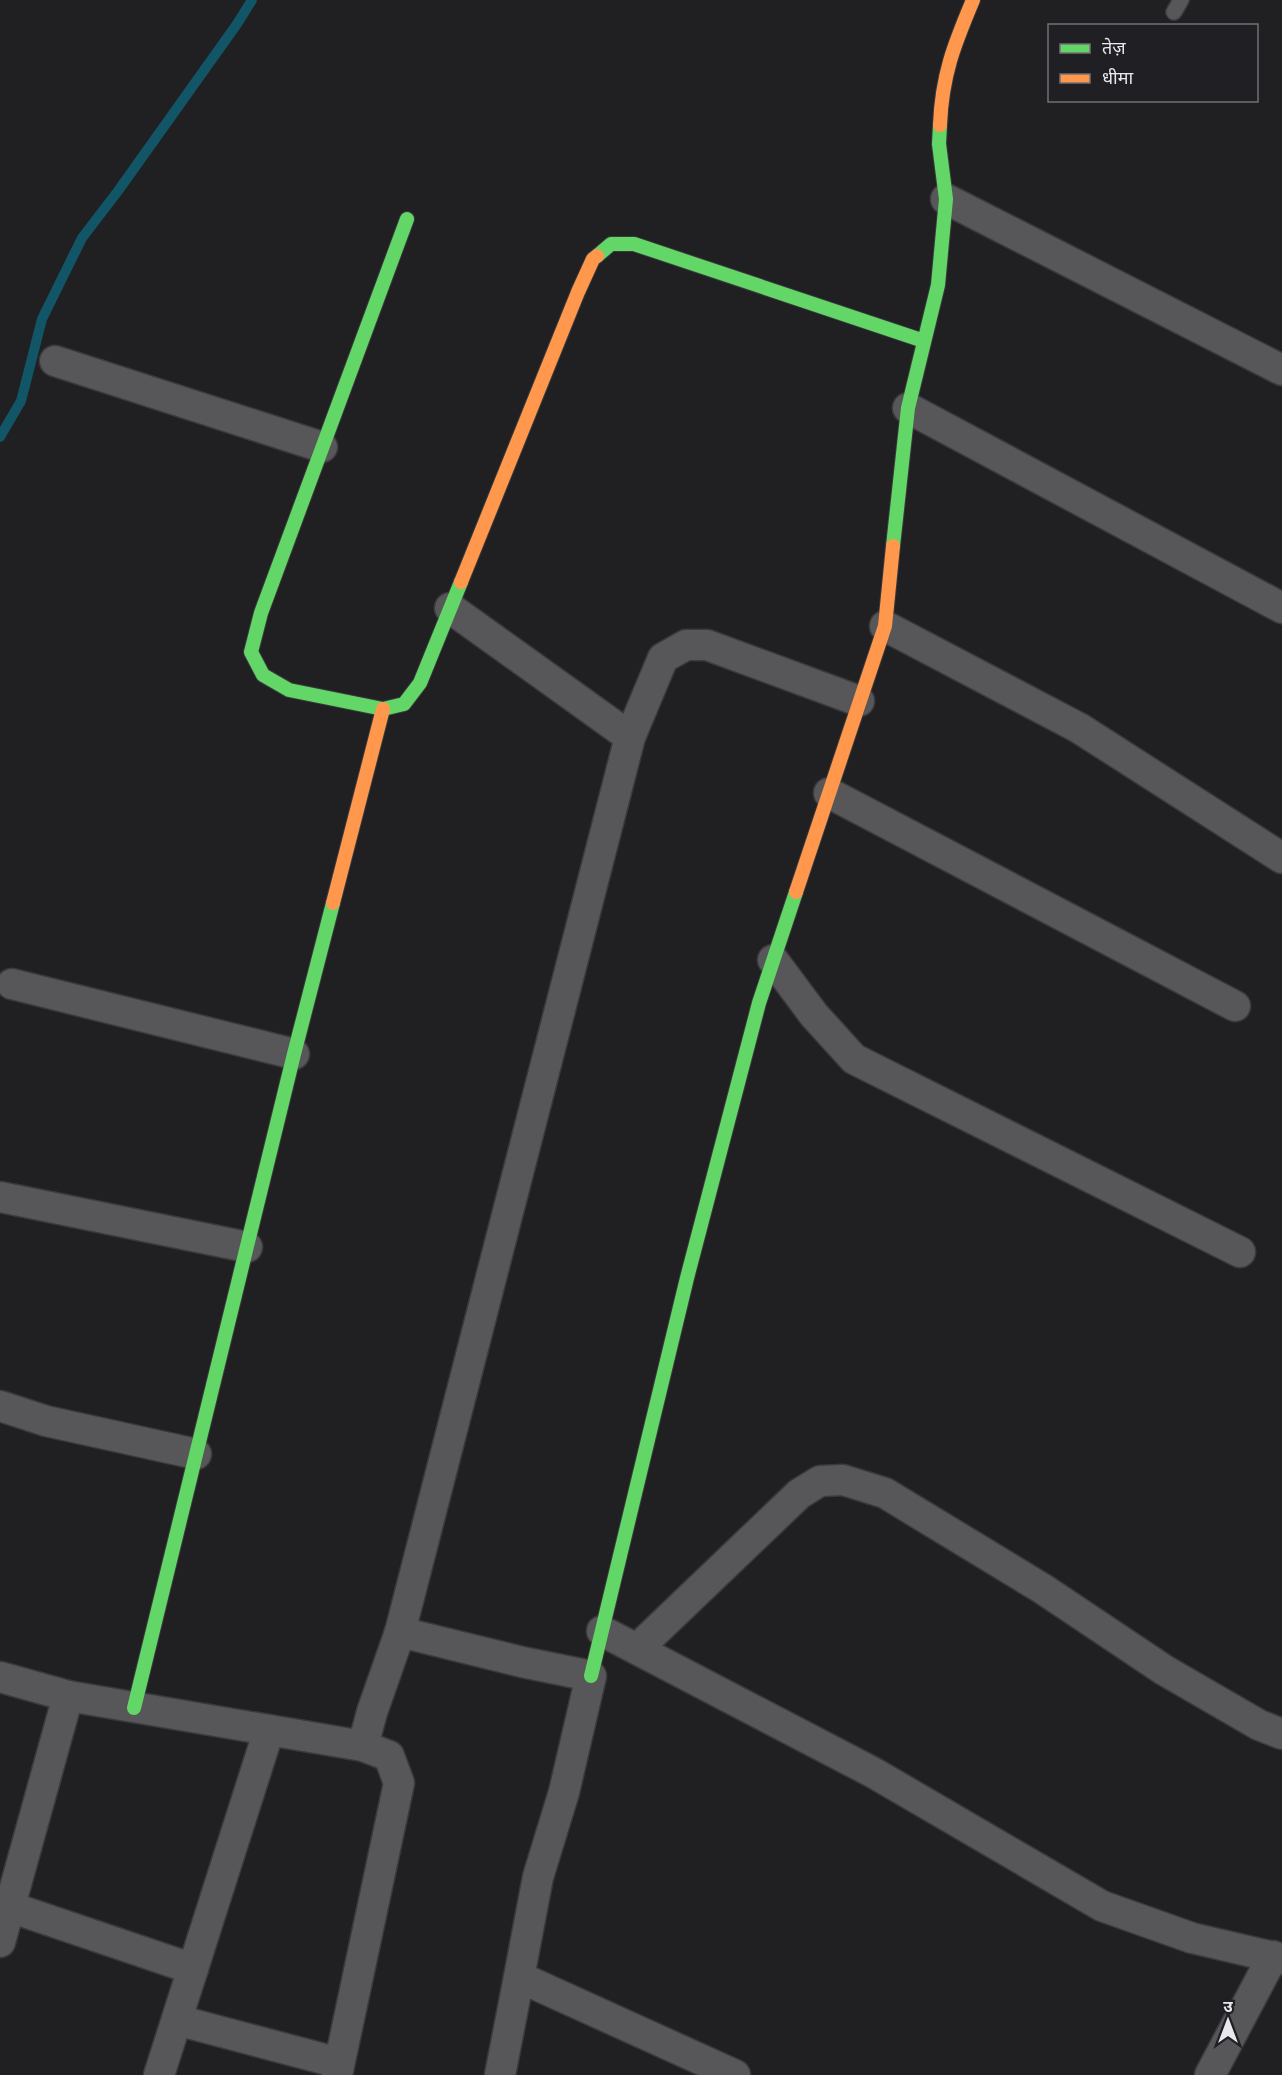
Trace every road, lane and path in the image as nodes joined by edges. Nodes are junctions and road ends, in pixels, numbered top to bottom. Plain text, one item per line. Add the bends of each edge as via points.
1 (973, 0) edge
2 (946, 199) junction
3 (407, 219) dead end
4 (924, 341) junction
5 (55, 362) dead end
6 (1282, 370) edge
7 (908, 408) junction
8 (322, 447) junction
9 (450, 608) junction
10 (1282, 608) edge
11 (885, 626) junction
12 (859, 701) junction
13 (383, 709) junction
14 (630, 737) junction
15 (829, 793) junction
16 (1282, 858) edge
17 (773, 960) junction
18 (12, 984) dead end
19 (1234, 1006) dead end
20 (294, 1054) junction
21 (0, 1197) edge
22 (247, 1247) junction
23 (1240, 1252) dead end
24 (0, 1406) edge
25 (196, 1454) junction
26 (602, 1631) junction
27 (400, 1632) junction
28 (637, 1649) junction
29 (591, 1676) junction
30 (0, 1677) edge
31 (68, 1696) junction
32 (134, 1708) junction
33 (269, 1730) junction
34 (1282, 1734) edge
35 (363, 1746) junction
36 (10, 1907) junction
37 (0, 1942) edge
38 (1277, 1958) edge
39 (193, 1969) junction
40 (519, 1977) junction
41 (177, 2020) junction
42 (338, 2069) edge
43 (159, 2075) edge
44 (500, 2075) edge
45 (735, 2075) edge
46 (1210, 2075) edge

1 - 2 street via 952,49 941,94 939,144
2 - 4 street via 938,285
2 - 6 street
3 - 8 street
4 - 7 street
4 - 9 street via 634,244 610,244 593,259 582,284
5 - 8 street
7 - 10 street
7 - 11 street
8 - 13 street via 261,612 251,652 263,675 289,690
9 - 13 street via 420,683 404,704
9 - 14 street
11 - 12 street
11 - 16 street via 1079,728
12 - 14 street via 707,645 686,645 663,658
12 - 15 street
13 - 20 street
14 - 27 street
15 - 17 street
15 - 19 street
17 - 23 street via 814,1015 854,1059
17 - 26 street via 687,1278
18 - 20 street
20 - 22 street
21 - 22 street
22 - 25 street
24 - 25 street via 46,1421
25 - 32 street
26 - 28 street
26 - 29 street
27 - 29 street
27 - 35 street
28 - 34 street via 799,1494 820,1481 843,1480 885,1493 1043,1589 1164,1670 1259,1725
28 - 38 street via 874,1773 1102,1906 1192,1938
29 - 40 street via 564,1791 538,1877
30 - 31 street
31 - 32 street
31 - 36 street
32 - 33 street
33 - 35 street
33 - 39 street
35 - 42 street via 388,1756 399,1783
36 - 37 street
36 - 39 street
38 - 46 street
39 - 41 street
40 - 44 street
40 - 45 street
41 - 42 street
41 - 43 street

